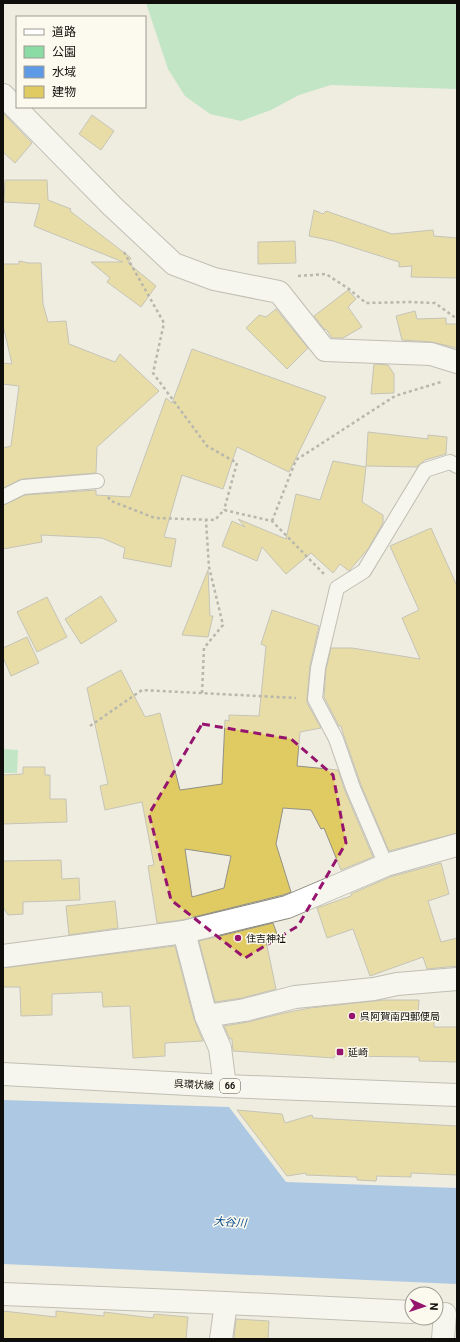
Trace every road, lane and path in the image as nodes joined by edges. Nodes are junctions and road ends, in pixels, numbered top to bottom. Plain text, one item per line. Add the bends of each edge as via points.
1 (3, 95) edge
2 (122, 216) junction
3 (296, 276) dead end
4 (457, 319) edge
5 (457, 362) edge
6 (443, 382) dead end
7 (457, 466) edge
8 (97, 482) joint
9 (3, 498) edge
10 (224, 510) junction
11 (206, 521) junction
12 (272, 521) junction
13 (337, 588) junction
14 (202, 693) junction
15 (315, 699) junction
16 (90, 726) dead end
17 (457, 845) edge
18 (386, 865) junction
19 (184, 932) junction
20 (3, 956) edge
21 (457, 979) edge
22 (206, 1016) junction
23 (3, 1074) edge
24 (225, 1086) junction
25 (457, 1095) edge
26 (3, 1294) edge
27 (226, 1303) junction
28 (404, 1312) edge
29 (446, 1314) edge
30 (221, 1339) edge
31 (443, 1339) edge

1 - 2 street
2 - 5 street via 174,264 214,280 279,292 324,350 431,354
2 - 10 path via 121,247 164,323 153,373 208,446 237,463
3 - 4 path via 326,274 366,303 435,303
6 - 12 path via 395,396 296,460
7 - 13 lane via 450,462 425,470 364,571
8 - 9 lane via 23,487
8 - 11 path via 111,502 155,518
10 - 11 path via 215,520
10 - 12 path
11 - 14 path via 210,567 223,625 204,648
12 - 13 path
13 - 15 lane via 318,668
14 - 15 path
14 - 16 path via 142,690
15 - 18 lane via 336,739 353,788
17 - 18 street
18 - 19 street via 287,907
19 - 20 street
19 - 22 street
21 - 22 street via 295,997 245,1010
22 - 24 street via 220,1048
23 - 24 street, 呉環状線 / 66
24 - 25 street, 呉環状線 / 66
26 - 27 street
27 - 28 street
27 - 30 street
29 - 31 street

